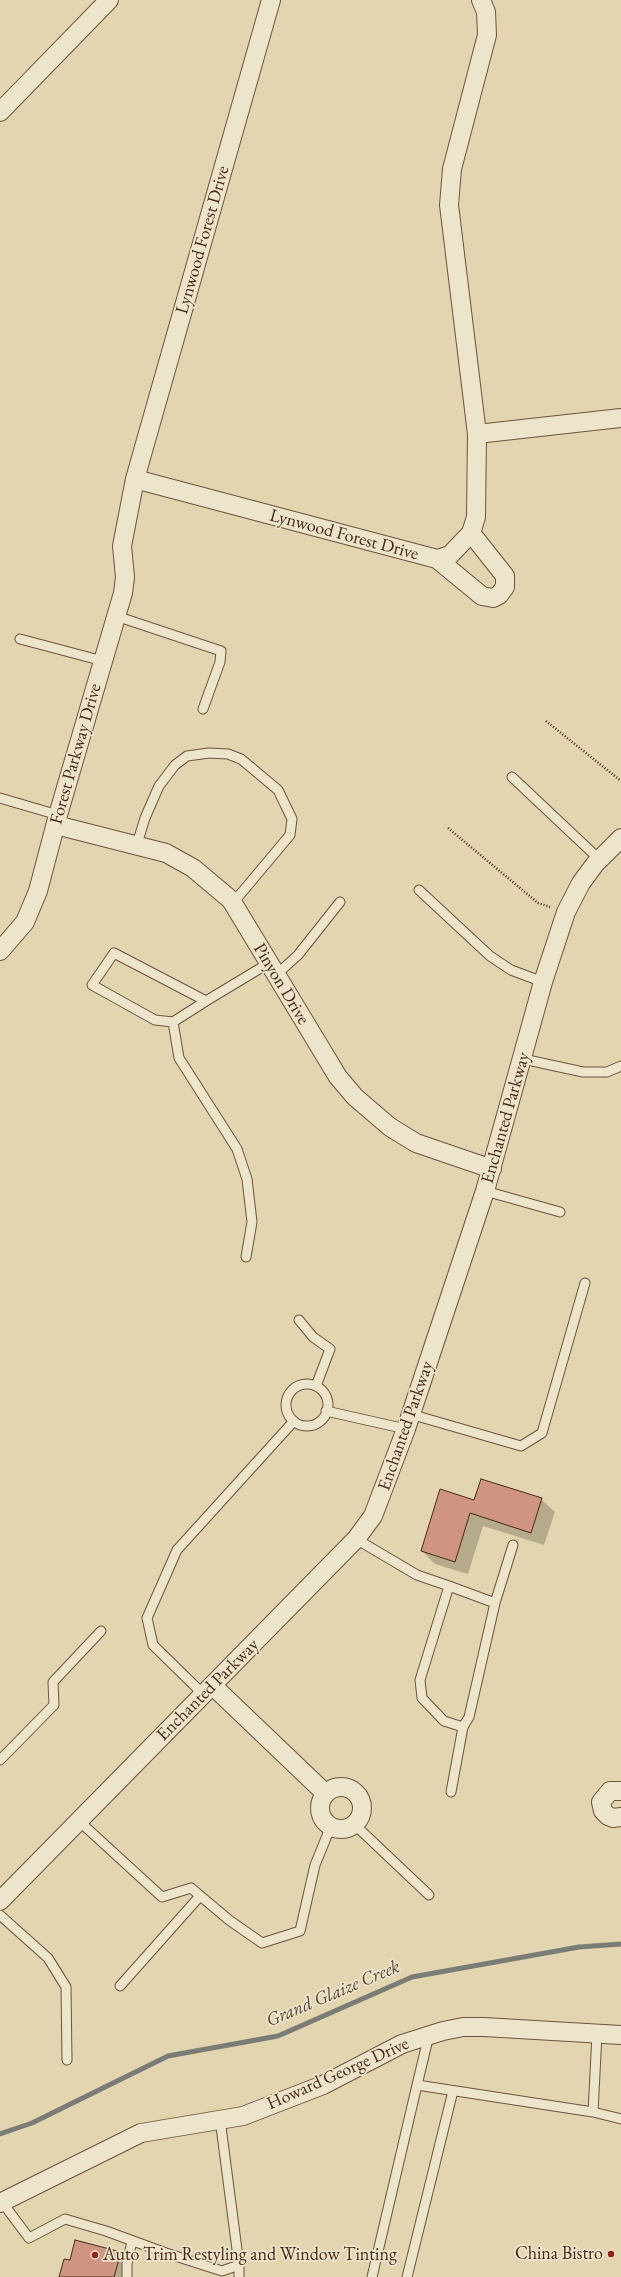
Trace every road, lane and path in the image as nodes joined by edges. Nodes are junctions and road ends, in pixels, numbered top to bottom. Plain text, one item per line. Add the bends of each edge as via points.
1 (109, 0) edge
2 (271, 0) edge
3 (480, 0) edge
4 (0, 112) edge
5 (621, 418) edge
6 (477, 434) junction
7 (135, 479) junction
8 (470, 533) junction
9 (122, 546) joint
10 (437, 559) junction
11 (116, 616) junction
12 (20, 639) dead end
13 (103, 662) junction
14 (203, 709) dead end
15 (546, 721) dead end
16 (512, 777) dead end
17 (621, 781) edge
18 (0, 798) edge
19 (57, 820) junction
20 (448, 828) dead end
21 (621, 838) edge
22 (137, 844) junction
23 (599, 859) junction
24 (419, 890) dead end
25 (340, 902) dead end
26 (233, 903) junction
27 (566, 912) junction
28 (0, 951) edge
29 (272, 969) junction
30 (543, 982) junction
31 (206, 1001) junction
32 (173, 1022) junction
33 (523, 1059) junction
34 (621, 1066) edge
35 (492, 1169) junction
36 (485, 1191) junction
37 (560, 1212) dead end
38 (246, 1257) dead end
39 (585, 1283) dead end
40 (299, 1320) dead end
41 (316, 1386) junction
42 (326, 1412) junction
43 (294, 1420) junction
44 (408, 1422) junction
45 (356, 1539) junction
46 (513, 1545) dead end
47 (449, 1586) junction
48 (495, 1603) junction
49 (101, 1631) dead end
50 (208, 1690) junction
51 (462, 1727) junction
52 (0, 1760) edge
53 (621, 1791) edge
54 (451, 1792) dead end
55 (325, 1793) junction
56 (621, 1817) edge
57 (79, 1821) junction
58 (354, 1824) junction
59 (331, 1826) junction
60 (429, 1895) dead end
61 (200, 1896) junction
62 (0, 1904) edge
63 (120, 1986) dead end
64 (597, 2034) junction
65 (430, 2035) junction
66 (621, 2035) edge
67 (67, 2060) dead end
68 (417, 2085) junction
69 (453, 2091) junction
70 (593, 2112) junction
71 (220, 2119) junction
72 (621, 2119) edge
73 (1, 2202) edge
74 (132, 2241) junction
75 (239, 2265) junction
76 (127, 2277) edge
77 (239, 2277) edge
78 (372, 2277) edge
79 (408, 2277) edge

1 - 4 street
2 - 7 street, Lynwood Forest Drive
3 - 6 street, Lynwood Forest Drive via 486,12 487,35 452,169 449,205
5 - 6 street
6 - 8 street, Lynwood Forest Drive via 476,517
7 - 9 street, Lynwood Forest Drive
7 - 10 street, Lynwood Forest Drive
8 - 10 street, Lynwood Forest Drive via 450,555
8 - 10 street, Lynwood Forest Drive via 505,576 505,587 499,595 493,598 482,596
9 - 11 street, Forest Parkway Drive via 125,577
11 - 13 street, Forest Parkway Drive
11 - 14 lane via 221,651 220,662
12 - 13 lane
13 - 19 street, Forest Parkway Drive
15 - 17 path
16 - 23 lane
18 - 19 lane
19 - 22 street, Pinyon Drive
19 - 28 street, Forest Parkway Drive via 38,891 25,922
20 - 27 path via 538,903
21 - 23 street, Enchanted Parkway
22 - 26 street, Pinyon Drive via 166,853 194,868
22 - 26 lane via 159,786 175,765 187,756 209,753 228,754 241,759 278,790 292,819 290,835
23 - 27 street, Enchanted Parkway via 581,883
24 - 30 lane via 490,956 511,970
25 - 29 lane via 298,955
26 - 29 street, Pinyon Drive
27 - 30 street, Enchanted Parkway
29 - 31 lane
29 - 35 street, Pinyon Drive via 338,1077 355,1097 390,1127 416,1143
30 - 33 street, Enchanted Parkway
31 - 32 lane
31 - 32 lane via 114,953 92,985 155,1020
32 - 38 lane via 179,1058 238,1149 247,1179 252,1222
33 - 34 lane via 583,1072 607,1072
33 - 35 street, Enchanted Parkway
35 - 36 street, Enchanted Parkway
36 - 37 lane
36 - 44 street, Enchanted Parkway
39 - 44 lane via 542,1433 521,1446
40 - 41 lane via 313,1337 330,1348
41 - 42 lane via 325,1395
41 - 43 lane via 303,1384 288,1395 286,1408
42 - 43 lane via 322,1419 310,1425
42 - 44 lane
43 - 50 lane via 177,1550 147,1618 153,1645
44 - 45 street, Enchanted Parkway via 381,1500
45 - 47 lane via 417,1575
45 - 50 street, Enchanted Parkway
46 - 48 lane
47 - 48 lane
47 - 51 lane via 420,1680 422,1698 444,1721
48 - 51 lane via 469,1717
49 - 52 lane via 54,1682 54,1705
50 - 55 street
50 - 57 street, Enchanted Parkway
51 - 54 lane
53 - 56 street via 610,1791 601,1802 603,1811 608,1816
55 - 58 street via 338,1786 346,1787 358,1794 363,1806 362,1813
55 - 59 street via 321,1800 321,1814
57 - 61 lane via 162,1897 190,1888
57 - 62 street, Enchanted Parkway
58 - 59 street via 345,1829
58 - 60 lane
59 - 61 lane via 315,1865 300,1931 262,1943
61 - 63 lane
62 - 67 lane via 48,1958 66,1987
64 - 65 street, Howard George Drive via 464,2027
64 - 66 street, Howard George Drive
64 - 70 lane
65 - 68 lane
65 - 71 street, Howard George Drive via 402,2044 323,2085 243,2116
68 - 69 lane
68 - 78 lane
69 - 70 lane
69 - 79 lane
70 - 72 lane
71 - 73 street, Howard George Drive via 141,2133
71 - 75 lane
73 - 74 lane via 29,2238 65,2219
74 - 75 lane via 222,2270
74 - 76 lane
75 - 77 lane

